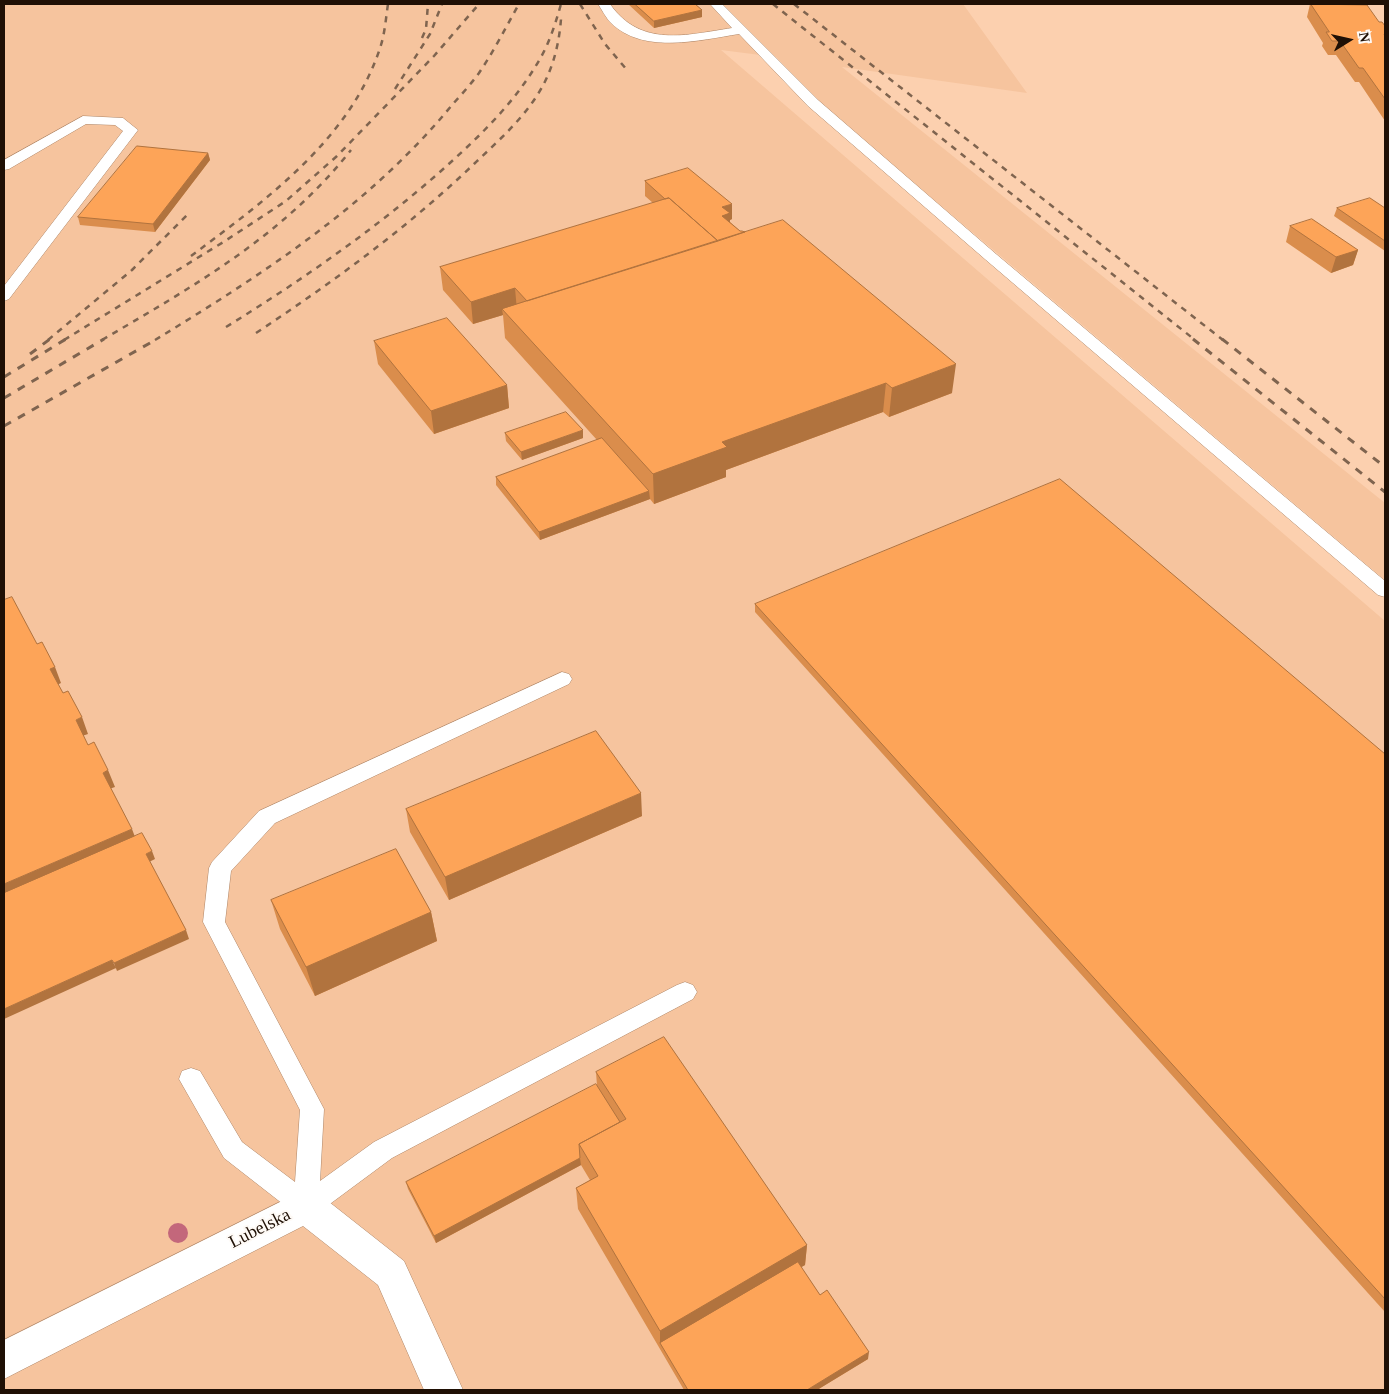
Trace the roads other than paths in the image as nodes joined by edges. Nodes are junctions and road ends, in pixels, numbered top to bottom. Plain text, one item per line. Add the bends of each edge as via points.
1 (604, 4) edge
2 (716, 4) edge
3 (742, 30) junction
4 (4, 166) edge
5 (4, 296) edge
6 (1385, 591) edge
7 (562, 678) dead end
8 (686, 992) dead end
9 (191, 1079) dead end
10 (306, 1206) junction
11 (4, 1360) edge
12 (444, 1390) edge

1 - 3 lane via 609,15 631,33 669,40
2 - 3 lane
3 - 6 lane via 812,103
4 - 5 lane via 83,120 118,121 131,130
7 - 10 lane via 267,817 220,868 214,922 312,1109
8 - 10 lane via 382,1150
9 - 10 lane via 233,1150
10 - 11 street, Lubelska
10 - 12 street, Lubelska via 391,1273

